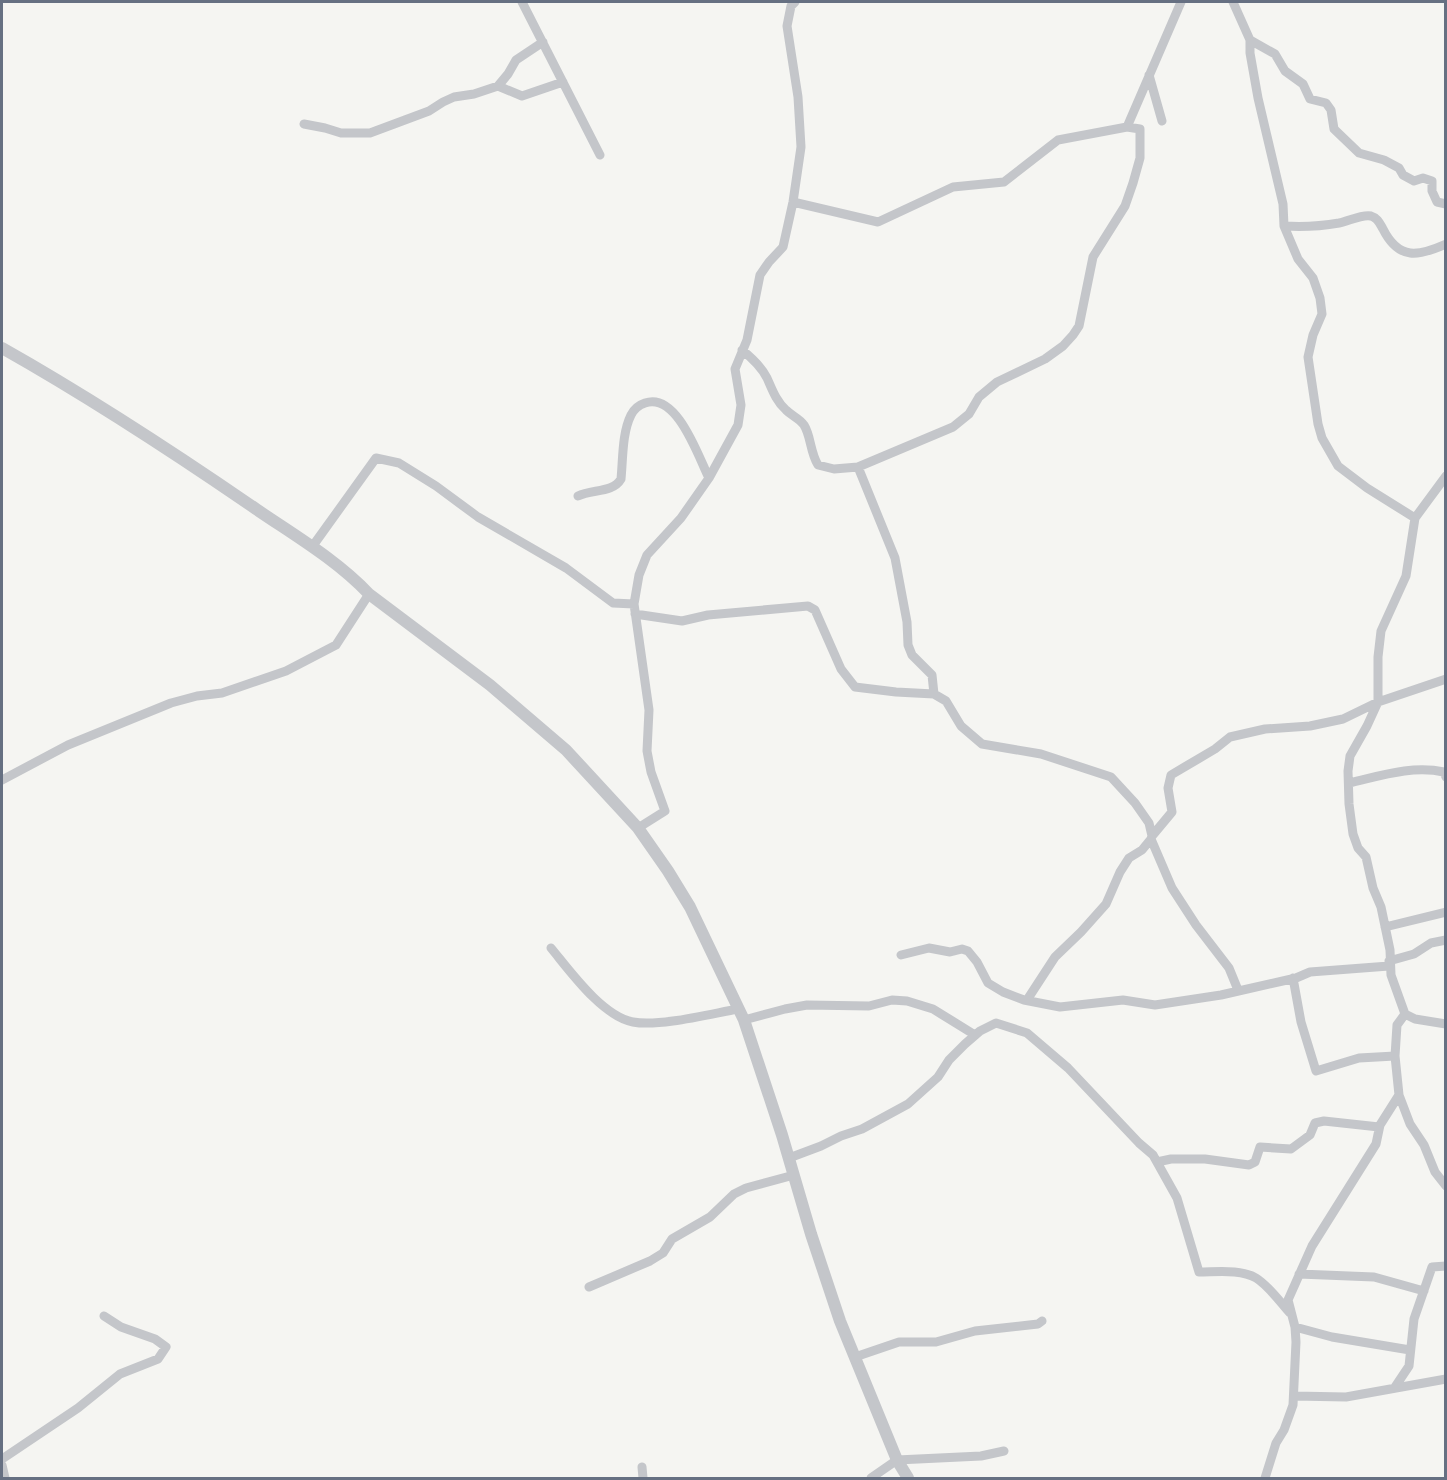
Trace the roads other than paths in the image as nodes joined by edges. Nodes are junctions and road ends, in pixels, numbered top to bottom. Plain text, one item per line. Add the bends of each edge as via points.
1 (522, 2) edge
2 (795, 2) edge
3 (1181, 2) edge
4 (1233, 2) edge
5 (1250, 40) junction
6 (543, 42) junction
7 (1149, 75) junction
8 (563, 82) junction
9 (498, 86) junction
10 (1162, 121) dead end
11 (304, 124) dead end
12 (1127, 127) junction
13 (600, 155) dead end
14 (794, 202) junction
15 (1446, 204) edge
16 (1284, 226) junction
17 (1446, 244) edge
18 (2, 348) edge
19 (742, 350) junction
20 (858, 466) junction
21 (1446, 476) edge
22 (709, 478) junction
23 (578, 496) dead end
24 (1415, 518) junction
25 (312, 547) junction
26 (369, 594) junction
27 (635, 609) junction
28 (1446, 679) edge
29 (934, 694) junction
30 (1378, 702) junction
31 (1446, 777) edge
32 (2, 780) edge
33 (1349, 783) junction
34 (638, 828) junction
35 (1151, 838) junction
36 (1446, 912) edge
37 (1385, 927) junction
38 (1446, 940) edge
39 (551, 948) dead end
40 (901, 955) dead end
41 (1389, 964) junction
42 (1293, 978) junction
43 (1238, 990) junction
44 (1027, 1000) junction
45 (1405, 1014) junction
46 (741, 1015) junction
47 (1446, 1024) edge
48 (975, 1035) junction
49 (1395, 1056) junction
50 (1399, 1095) junction
51 (1379, 1127) junction
52 (789, 1158) junction
53 (1156, 1162) junction
54 (794, 1175) junction
55 (1446, 1185) edge
56 (1446, 1266) edge
57 (1299, 1274) junction
58 (589, 1287) dead end
59 (1424, 1291) junction
60 (1290, 1313) junction
61 (104, 1316) dead end
62 (1042, 1321) dead end
63 (1295, 1327) junction
64 (1410, 1350) junction
65 (855, 1357) junction
66 (1446, 1379) edge
67 (1395, 1387) junction
68 (1294, 1396) junction
69 (1004, 1451) dead end
70 (2, 1459) edge
71 (897, 1460) junction
72 (2, 1465) edge
73 (642, 1467) dead end
74 (5, 1479) edge
75 (644, 1479) edge
76 (871, 1479) edge
77 (908, 1479) edge
78 (1265, 1479) edge

1 - 6 street
2 - 14 street via 787,26 801,147
3 - 7 street
4 - 5 street
5 - 15 street via 1275,54 1285,71 1303,84 1310,99 1326,103 1334,129 1359,153 1391,164 1414,181 1432,181 1437,202
5 - 16 street
6 - 8 street
6 - 9 street via 516,60
7 - 10 street
7 - 12 street
8 - 9 street via 522,96
8 - 13 street
9 - 11 street via 454,97 429,111 370,133 341,133
12 - 14 street via 1058,140 1005,182 953,187 878,222
12 - 20 street via 1140,129 1140,158 1125,206 1093,257 1083,310 1073,335 1045,359 997,382 953,427
14 - 19 street via 783,247 760,275
16 - 17 street via 1336,224 1374,216 1403,252 1426,253
16 - 24 street via 1320,298 1322,314 1308,357 1322,438 1338,466
18 - 25 street via 171,450
19 - 20 street via 766,376 786,411 805,427 818,465
19 - 22 street via 735,369 741,405 738,425
20 - 29 street via 895,558 908,645 912,655 932,675
21 - 24 street
22 - 23 street via 686,429 658,402 649,402 639,405 631,415 617,486
22 - 27 street via 681,518 647,555 639,575
24 - 30 street via 1406,576 1381,631
25 - 26 street
25 - 27 street via 376,458 399,463 478,518 566,568 613,603
26 - 32 street via 336,645 286,672 222,693 162,706 68,745
26 - 34 street via 490,685 566,750
27 - 29 street via 682,621 808,606 815,610 829,645 855,687
27 - 34 street via 649,710 647,751 665,811
28 - 30 street
29 - 35 street via 946,702 961,726 981,744 1041,754 1111,777 1149,823
30 - 33 street via 1350,756
30 - 35 street via 1343,719 1230,737 1171,776 1168,789 1172,812
31 - 33 street via 1444,772 1423,770
33 - 37 street via 1353,834 1366,857
34 - 46 street via 690,907
35 - 43 street via 1172,888 1229,968
35 - 44 street via 1129,858 1106,904 1055,957
36 - 37 street
37 - 41 street
38 - 41 street via 1431,943
39 - 46 street via 592,997 630,1022 652,1024
40 - 44 street via 929,948 969,951 988,983
41 - 42 street via 1310,972
41 - 45 street
42 - 43 street
42 - 49 street via 1316,1071 1359,1058
43 - 44 street via 1155,1005 1124,1000 1060,1007
45 - 47 street
45 - 49 street via 1397,1025
46 - 48 street via 807,1005 869,1006 892,1000 933,1009
46 - 52 street
48 - 52 street via 908,1104 862,1129
48 - 53 street via 996,1023 1027,1033 1068,1068
49 - 50 street
50 - 51 street
50 - 55 street via 1410,1125
51 - 53 street via 1315,1123 1310,1135 1291,1149 1260,1147 1256,1162 1249,1165 1205,1159
51 - 57 street via 1376,1144 1312,1246
52 - 54 street
53 - 60 street via 1177,1198 1199,1272 1250,1275
54 - 58 street via 734,1194 710,1217 672,1239 663,1253
54 - 65 street
56 - 59 street via 1432,1267
57 - 59 street via 1374,1277
57 - 60 street via 1288,1300
59 - 64 street via 1414,1319
60 - 63 street
61 - 70 street via 166,1347 158,1359 120,1374 78,1408
62 - 65 street via 936,1341 900,1342
63 - 64 street
63 - 68 street
64 - 67 street via 1409,1366
65 - 71 street
66 - 67 street
67 - 68 street via 1346,1397
68 - 78 street
69 - 71 street via 981,1456
71 - 76 street
71 - 77 street
72 - 74 street
73 - 75 street

